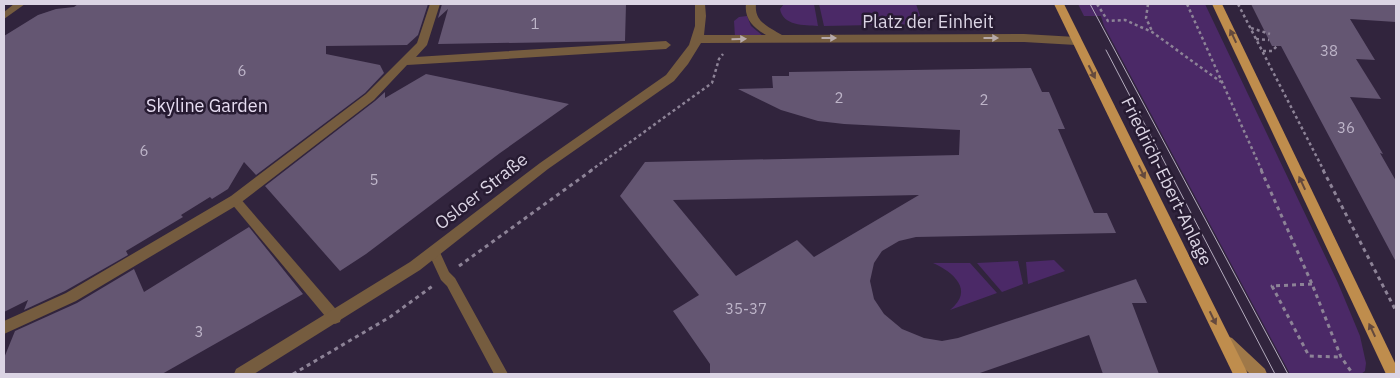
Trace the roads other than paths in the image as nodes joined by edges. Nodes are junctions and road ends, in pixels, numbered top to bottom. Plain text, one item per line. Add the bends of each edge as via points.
1 (20, 4) edge
2 (435, 4) edge
3 (700, 4) edge
4 (751, 4) edge
5 (1059, 4) edge
6 (1217, 4) edge
7 (4, 16) edge
8 (780, 38) junction
9 (698, 39) junction
10 (1076, 41) junction
11 (666, 45) dead end
12 (404, 61) junction
13 (235, 200) junction
14 (434, 252) junction
15 (335, 318) junction
16 (4, 328) edge
17 (1225, 341) junction
18 (241, 374) edge
19 (501, 374) edge
20 (1241, 374) edge
21 (1260, 374) edge
22 (1393, 374) edge

1 - 7 lane
2 - 12 street via 422,45
3 - 9 street, Osloer Straße via 702,18
4 - 8 street via 752,18 760,27
5 - 10 main road, Friedrich-Ebert-Anlage
22 -> 6 main road
9 -> 8 street, Platz der Einheit
8 -> 10 street, Platz der Einheit
9 - 14 street, Osloer Straße via 670,78 544,166
10 -> 17 main road, Friedrich-Ebert-Anlage
11 - 12 street
12 - 13 street via 370,98
13 - 15 lane
13 - 16 street via 71,297
14 - 15 street, Osloer Straße
14 - 19 lane
15 - 18 street, Osloer Straße
17 - 20 main road, Friedrich-Ebert-Anlage
17 - 21 main road

